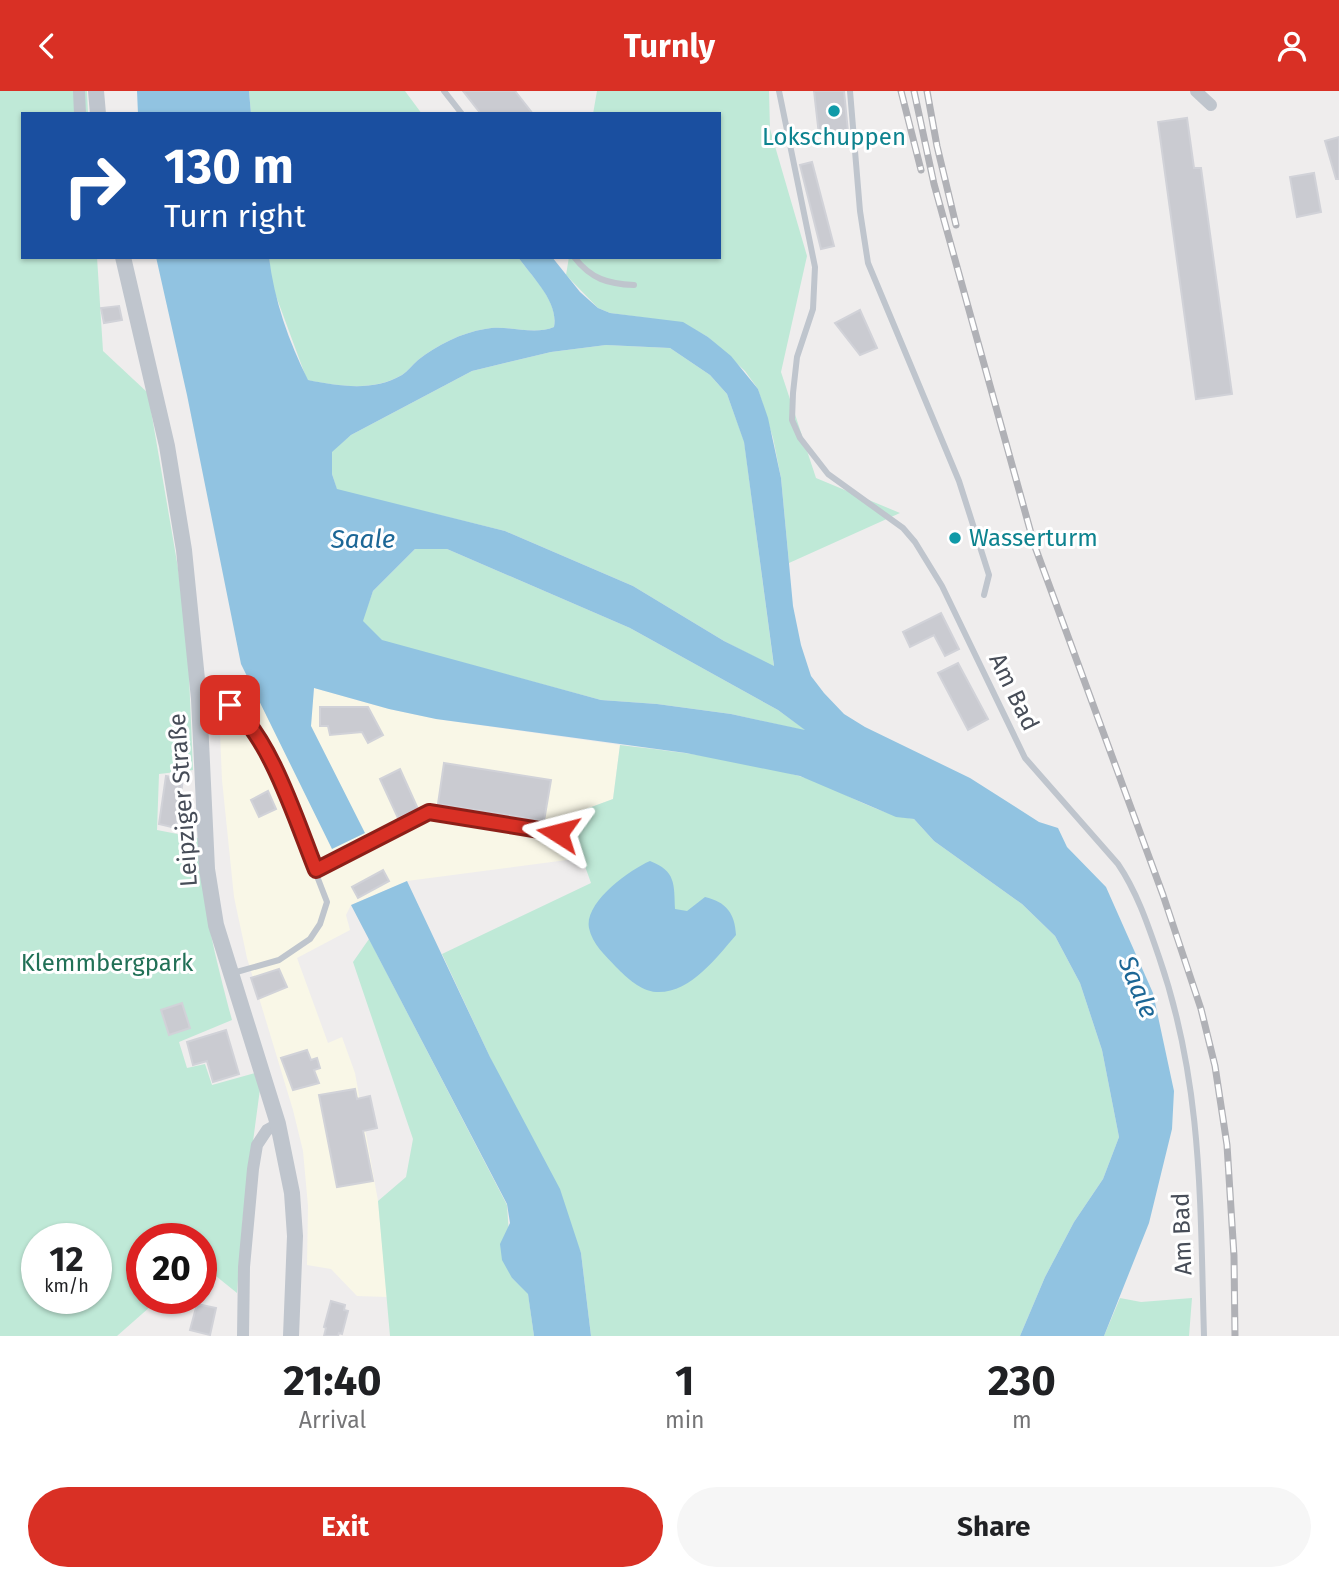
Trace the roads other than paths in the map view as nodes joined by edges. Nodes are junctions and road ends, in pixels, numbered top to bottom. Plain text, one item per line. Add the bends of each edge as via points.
1 (79, 91) edge
2 (96, 91) edge
3 (444, 91) edge
4 (779, 91) edge
5 (850, 91) edge
6 (1196, 91) edge
7 (1211, 105) dead end
8 (80, 112) edge
9 (98, 112) edge
10 (460, 112) edge
11 (123, 259) edge
12 (576, 259) edge
13 (634, 285) dead end
14 (984, 595) dead end
15 (230, 705) dead end
16 (558, 833) dead end
17 (316, 870) junction
18 (230, 973) junction
19 (278, 1124) junction
20 (243, 1336) edge
21 (291, 1336) edge
22 (1204, 1336) edge

1 - 8 street
2 - 9 street
3 - 10 lane
4 - 22 lane, Am Bad via 815,267 813,309 797,358 792,419 800,438 828,474 903,528 915,542 942,586 1025,758 1131,883 1174,1002 1194,1099
5 - 14 lane via 868,263 959,481 989,575
6 - 7 street
11 - 18 street, Leipziger Straße via 167,446 184,551 197,672 207,869
12 - 13 lane via 585,271 608,284
15 - 17 lane via 254,728
16 - 17 lane via 429,812
17 - 18 lane via 327,902 310,939 279,960
18 - 19 street, Leipziger Straße
19 - 20 street via 267,1130 257,1145 253,1168
19 - 21 street, Leipziger Straße via 293,1204

